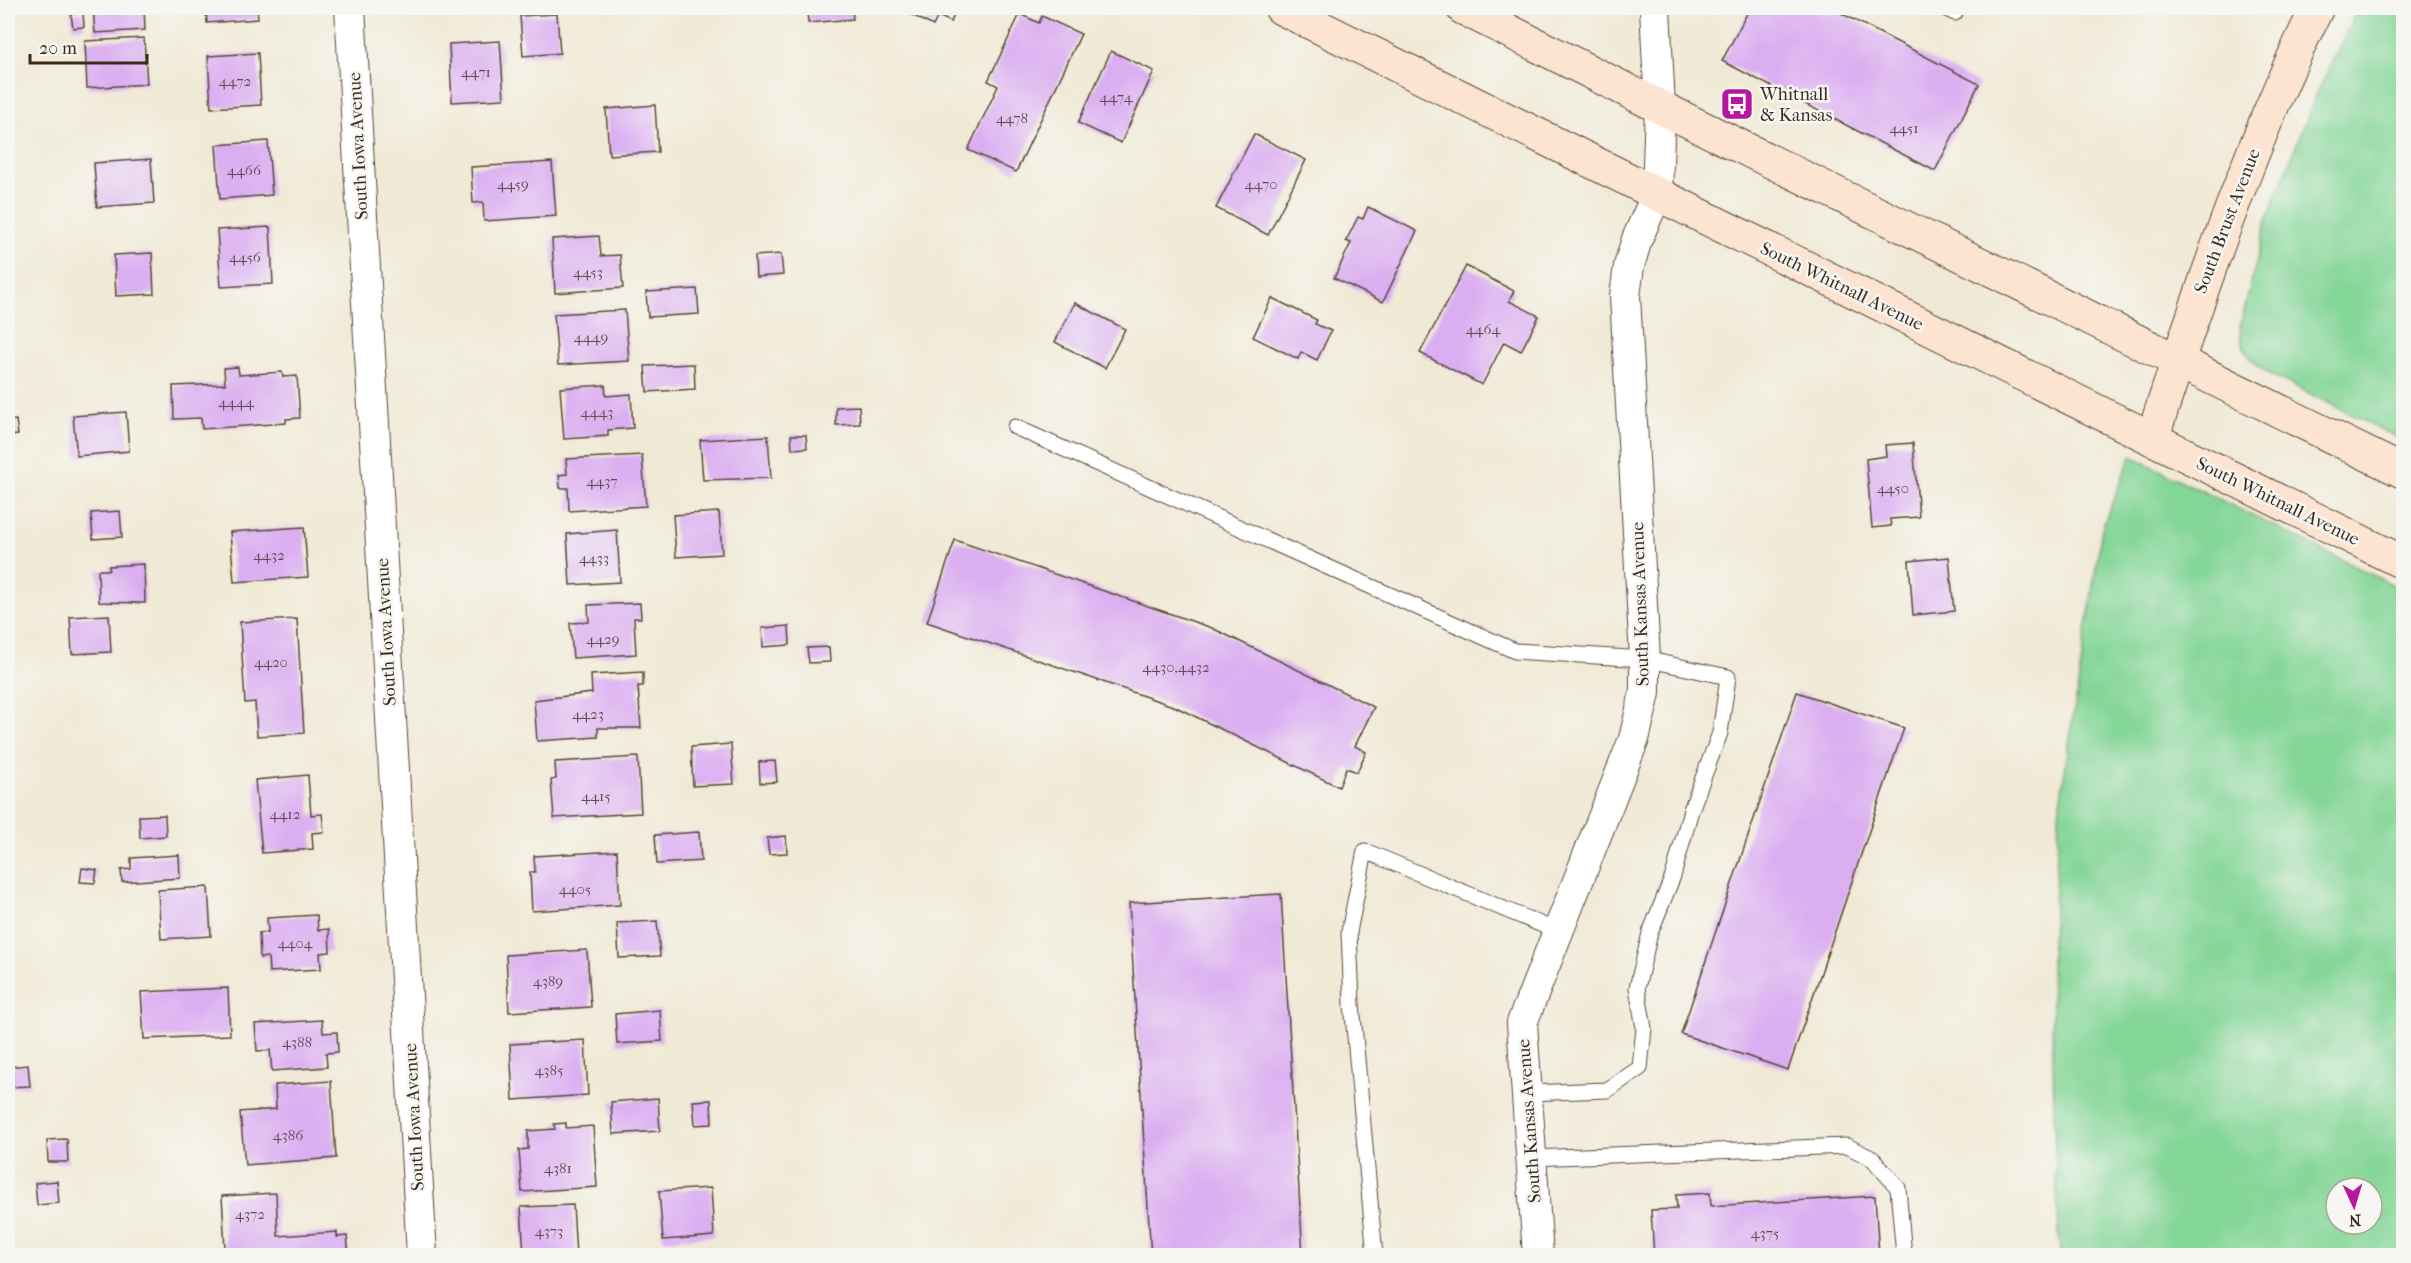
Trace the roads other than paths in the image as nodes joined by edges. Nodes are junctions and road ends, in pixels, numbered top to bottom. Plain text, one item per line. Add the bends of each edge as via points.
1 (350, 8) edge
2 (1281, 8) edge
3 (1463, 8) edge
4 (1656, 8) edge
5 (2317, 8) edge
6 (1660, 107) junction
7 (1657, 194) junction
8 (2177, 362) junction
9 (1015, 427) dead end
10 (2152, 439) junction
11 (2403, 472) edge
12 (2403, 563) edge
13 (1645, 659) junction
14 (1559, 932) junction
15 (1527, 1093) junction
16 (1531, 1158) junction
17 (422, 1256) edge
18 (1375, 1256) edge
19 (1538, 1256) edge
20 (1904, 1256) edge

1 - 17 street, South Iowa Avenue
2 - 7 street, South Whitnall Avenue
3 - 6 street
4 - 6 street, South Kansas Avenue
5 - 8 street, South Brust Avenue via 2284,73 2254,148
6 - 7 street, South Kansas Avenue
6 - 8 street
7 - 10 street, South Whitnall Avenue
7 - 13 street, South Kansas Avenue via 1637,239 1625,296
8 - 10 street, South Brust Avenue
8 - 11 street
9 - 13 lane via 1515,651
10 - 12 street, South Whitnall Avenue
13 - 14 street, South Kansas Avenue via 1645,693 1634,738
13 - 15 lane via 1728,677 1720,733 1650,933 1637,988 1644,1028 1640,1068 1607,1090
14 - 15 street, South Kansas Avenue via 1522,1023
14 - 18 lane via 1365,851 1349,932
15 - 16 street, South Kansas Avenue
16 - 19 street, South Kansas Avenue
16 - 20 lane via 1847,1146 1873,1159 1898,1188

